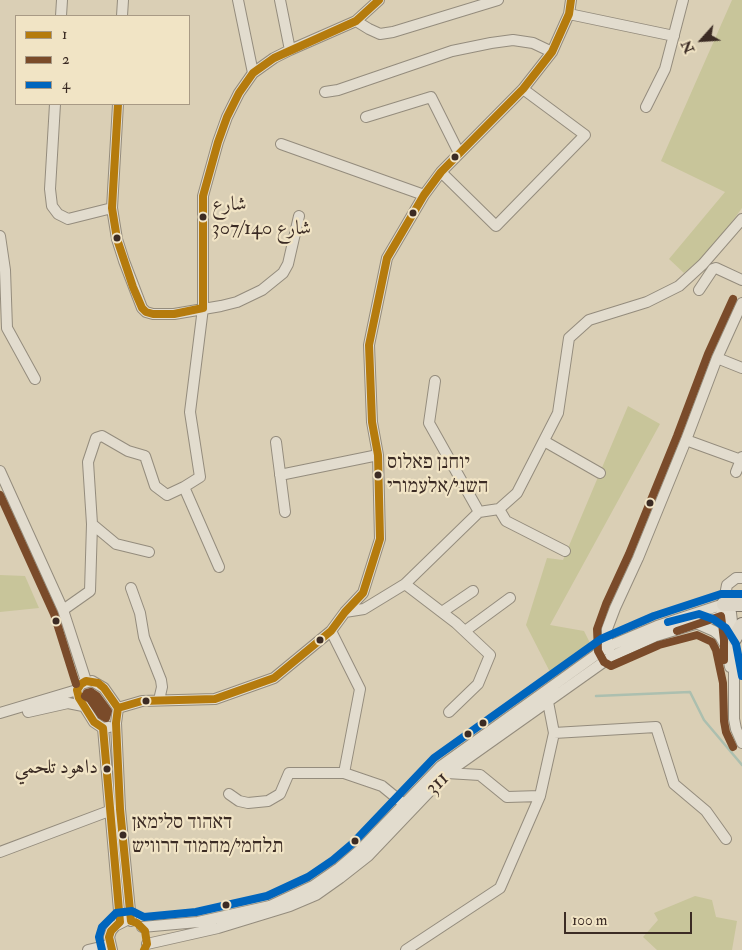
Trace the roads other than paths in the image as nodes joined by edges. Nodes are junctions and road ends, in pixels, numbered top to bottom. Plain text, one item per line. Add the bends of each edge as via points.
1 (62, 0) edge
2 (123, 0) edge
3 (238, 0) edge
4 (280, 0) edge
5 (379, 0) edge
6 (571, 0) edge
7 (683, 0) edge
8 (491, 1) edge
9 (570, 14) junction
10 (61, 15) edge
11 (122, 15) edge
12 (356, 21) junction
13 (674, 36) junction
14 (290, 50) junction
15 (552, 52) junction
16 (253, 73) junction
17 (523, 89) junction
18 (325, 92) dead end
19 (55, 105) edge
20 (118, 105) edge
21 (646, 107) dead end
22 (366, 117) dead end
23 (281, 144) dead end
24 (459, 153) junction
25 (441, 172) junction
26 (424, 195) junction
27 (112, 208) junction
28 (299, 216) dead end
29 (742, 219) edge
30 (0, 236) edge
31 (742, 280) edge
32 (699, 290) dead end
33 (742, 303) edge
34 (203, 308) junction
35 (717, 358) junction
36 (742, 368) edge
37 (35, 380) dead end
38 (435, 381) dead end
39 (686, 440) junction
40 (544, 441) junction
41 (276, 442) dead end
42 (378, 456) junction
43 (741, 459) edge
44 (0, 471) edge
45 (736, 472) dead end
46 (600, 473) dead end
47 (280, 475) junction
48 (184, 487) junction
49 (499, 509) junction
50 (284, 512) dead end
51 (479, 512) junction
52 (92, 524) junction
53 (565, 551) dead end
54 (149, 552) dead end
55 (219, 567) dead end
56 (742, 578) edge
57 (405, 584) junction
58 (131, 588) dead end
59 (473, 591) dead end
60 (510, 598) dead end
61 (62, 610) junction
62 (732, 610) edge
63 (345, 612) junction
64 (442, 612) junction
65 (698, 624) junction
66 (742, 625) edge
67 (331, 631) junction
68 (465, 631) junction
69 (730, 643) junction
70 (609, 651) junction
71 (86, 681) junction
72 (77, 690) junction
73 (545, 697) junction
74 (160, 700) junction
75 (83, 706) junction
76 (118, 708) junction
77 (448, 712) dead end
78 (0, 713) edge
79 (0, 719) edge
80 (116, 722) junction
81 (103, 728) junction
82 (554, 733) junction
83 (742, 743) edge
84 (344, 772) junction
85 (448, 773) junction
86 (229, 794) dead end
87 (540, 796) junction
88 (404, 804) junction
89 (109, 811) junction
90 (726, 839) dead end
91 (0, 852) edge
92 (126, 922) junction
93 (142, 927) junction
94 (110, 947) edge
95 (145, 947) edge
96 (88, 950) edge
97 (406, 950) edge

1 - 10 street
2 - 11 street
3 - 16 street
4 - 14 street
5 - 12 street
6 - 9 street
7 - 13 street
8 - 12 street via 394,32 380,34
9 - 13 street
9 - 15 street
12 - 14 street
13 - 21 street via 665,69
14 - 16 street
15 - 17 street
15 - 18 street via 514,40 499,42 452,51
16 - 34 street via 227,117 203,196
17 - 24 street
17 - 25 street via 585,135 496,226
19 - 27 street via 52,206 68,219
20 - 27 street
22 - 24 street via 431,97
23 - 26 street
24 - 25 street
25 - 26 street
26 - 42 street via 387,258 369,346 372,422
27 - 34 street via 116,239 142,308 152,314 174,314
28 - 34 street via 283,273 262,290 237,302
29 - 40 street via 679,286 647,302 589,320 569,338 558,413
30 - 37 street via 7,328
31 - 32 street via 716,268
33 - 35 street
34 - 48 street via 190,412 200,477
35 - 36 street
35 - 39 street
38 - 51 street via 429,423
39 - 43 street
39 - 70 street via 615,608 608,629
40 - 46 street
40 - 49 street via 517,493
41 - 47 street
42 - 47 street
42 - 63 street via 380,539 363,594
43 - 45 street
44 - 61 street
47 - 50 street
48 - 52 street via 167,495 155,486 144,456 102,436 96,438 88,462
48 - 55 street
49 - 51 street
49 - 53 street via 506,521
51 - 57 street
52 - 54 street via 116,544
52 - 61 street via 90,591
56 - 62 street via 736,578 727,585
57 - 63 street via 364,610
57 - 64 street
58 - 74 street via 144,636 161,680
59 - 64 street
60 - 68 street
61 - 71 street
62 - 65 street, 311
62 - 69 street
62 - 70 street, 311 via 657,626
63 - 67 street
64 - 68 street
65 - 69 street
65 - 70 street, 311
66 - 69 highway
67 - 74 street via 274,678 216,699
67 - 84 street via 360,689
68 - 77 street via 490,655 478,684
69 - 83 street via 734,719
70 - 73 street, 311
71 - 72 street
71 - 76 street via 104,688
72 - 75 street
72 - 78 street
73 - 82 street
73 - 85 street, 311
73 - 88 street, 311 via 441,766
74 - 76 street via 142,700
75 - 79 street via 68,703
75 - 81 street via 94,722
76 - 80 street
80 - 81 street
80 - 92 street
81 - 89 street
82 - 87 street
82 - 90 street via 656,727 674,784 706,811
84 - 86 street via 289,772 280,794 268,801 248,803
84 - 88 street via 382,786
85 - 87 street via 480,775 507,797
85 - 95 street, 311 via 368,856 316,895 218,928
87 - 97 street via 500,888
88 - 93 street, 311 via 360,850 313,886 270,906 198,922
89 - 91 street
89 - 92 street
92 - 93 street
92 - 94 street via 111,931
93 - 95 street via 147,938
94 - 96 street

